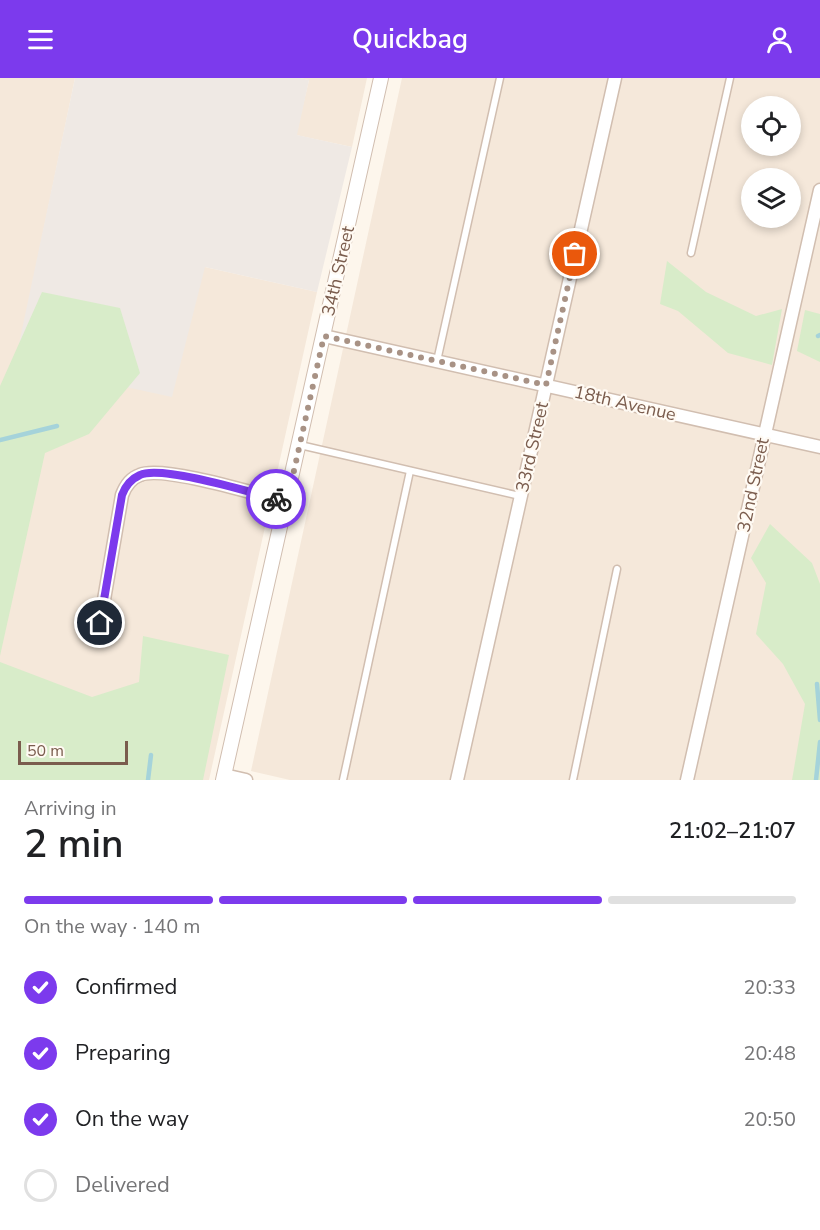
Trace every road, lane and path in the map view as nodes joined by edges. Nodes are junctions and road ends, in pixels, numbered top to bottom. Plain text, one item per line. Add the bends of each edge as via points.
1 (381, 78) edge
2 (500, 78) edge
3 (615, 78) edge
4 (730, 78) edge
5 (820, 190) edge
6 (691, 253) dead end
7 (324, 336) junction
8 (437, 361) junction
9 (546, 385) junction
10 (764, 434) junction
11 (300, 445) junction
12 (820, 447) edge
13 (410, 471) junction
14 (521, 496) junction
15 (287, 502) junction
16 (617, 569) dead end
17 (100, 623) dead end
18 (224, 778) edge
19 (246, 780) edge
20 (344, 780) edge
21 (457, 780) edge
22 (573, 780) edge
23 (687, 780) edge

1 - 7 street, 34th Street
2 - 8 lane
3 - 9 street, 33rd Street
4 - 6 lane
5 - 10 street, 32nd Street
7 - 8 street, 18th Avenue
7 - 11 street, 34th Street
8 - 9 street, 18th Avenue
9 - 10 street, 18th Avenue
9 - 14 street, 33rd Street
10 - 12 street, 18th Avenue
10 - 23 street, 32nd Street
11 - 13 lane
11 - 15 street, 34th Street
13 - 14 lane
13 - 20 lane
14 - 21 street, 33rd Street
15 - 17 street via 161,472 139,475 122,495
15 - 18 street, 34th Street
16 - 22 lane
18 - 19 street

